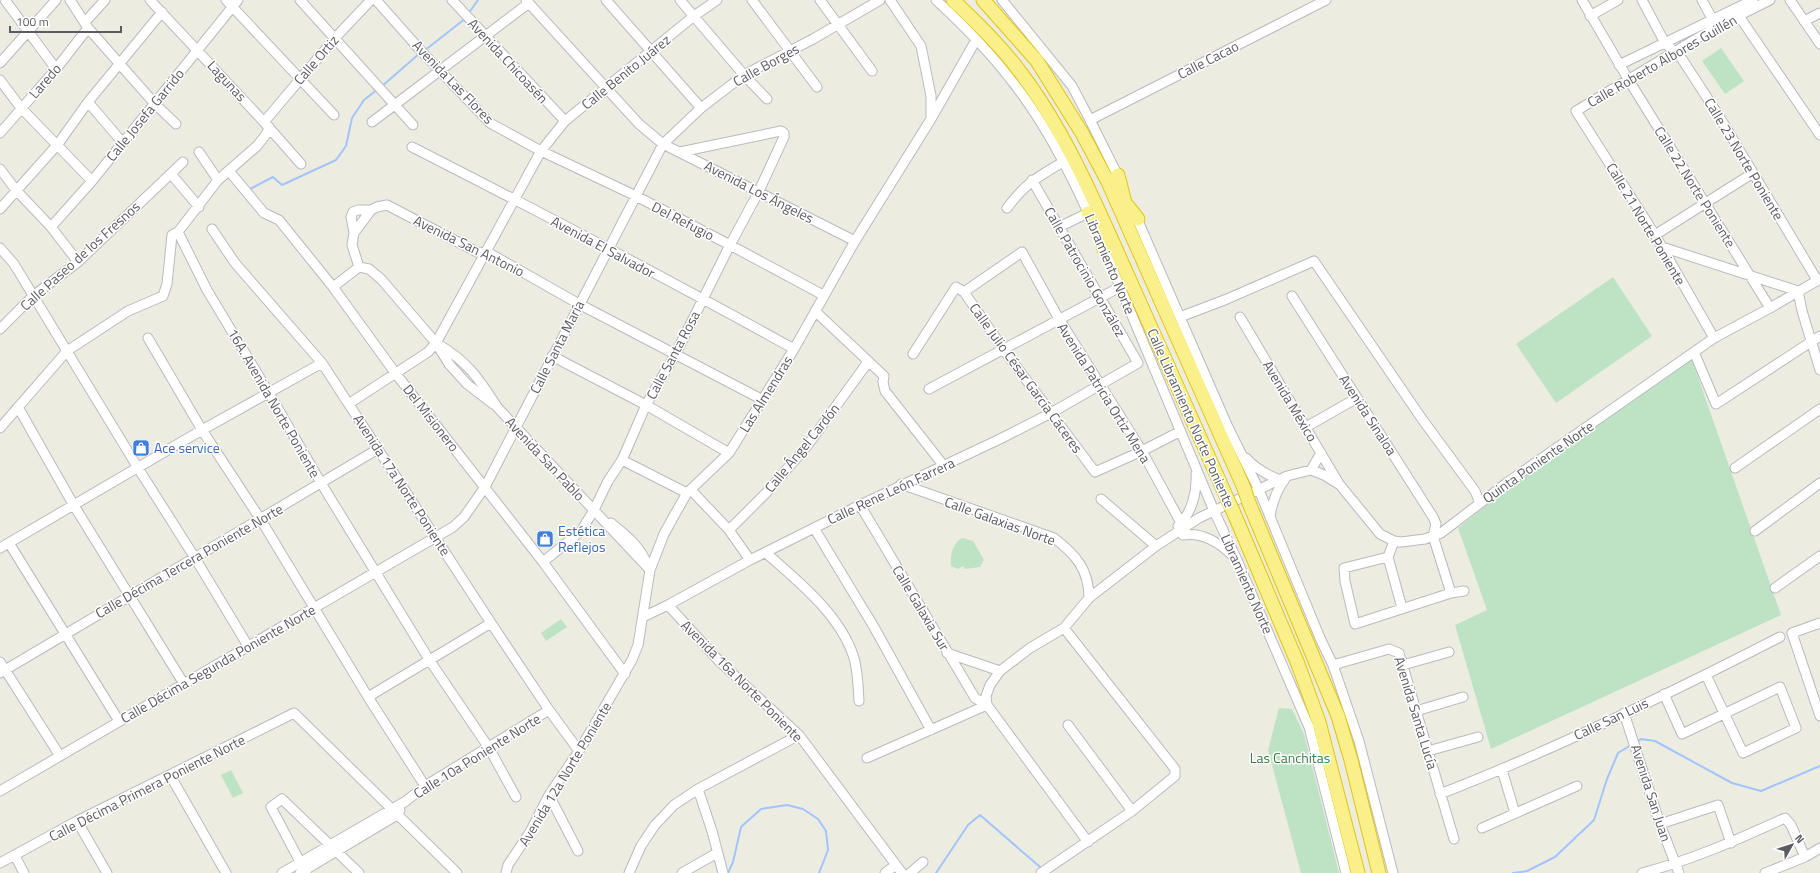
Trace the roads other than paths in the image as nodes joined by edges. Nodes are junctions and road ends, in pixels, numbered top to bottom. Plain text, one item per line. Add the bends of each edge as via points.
1 (5, 0) edge
2 (56, 0) edge
3 (70, 0) edge
4 (105, 0) edge
5 (150, 0) edge
6 (300, 0) edge
7 (371, 0) edge
8 (376, 0) edge
9 (452, 0) edge
10 (606, 0) edge
11 (680, 0) edge
12 (717, 0) edge
13 (752, 0) edge
14 (820, 0) edge
15 (880, 0) edge
16 (890, 0) edge
17 (936, 0) edge
18 (953, 0) edge
19 (983, 0) edge
20 (1002, 0) edge
21 (1326, 0) edge
22 (1582, 0) edge
23 (1618, 0) edge
24 (1642, 0) edge
25 (1702, 0) edge
26 (1753, 0) edge
27 (1770, 0) edge
28 (1790, 0) edge
29 (528, 1) edge
30 (232, 2) edge
31 (162, 12) junction
32 (1820, 13) edge
33 (694, 16) junction
34 (1590, 16) junction
35 (1739, 16) junction
36 (1804, 21) junction
37 (1714, 23) junction
38 (838, 24) junction
39 (87, 25) junction
40 (28, 30) junction
41 (486, 37) junction
42 (335, 38) junction
43 (976, 40) junction
44 (1664, 42) junction
45 (1820, 44) edge
46 (197, 49) junction
47 (791, 50) junction
48 (651, 52) junction
49 (1673, 52) junction
50 (0, 63) edge
51 (119, 64) junction
52 (1619, 65) junction
53 (56, 69) junction
54 (440, 71) junction
55 (872, 71) dead end
56 (744, 75) junction
57 (300, 78) junction
58 (1628, 79) junction
59 (0, 80) edge
60 (817, 87) dead end
61 (606, 89) junction
62 (767, 99) dead end
63 (88, 102) junction
64 (155, 104) junction
65 (394, 104) junction
66 (21, 108) junction
67 (701, 108) junction
68 (1576, 111) joint
69 (334, 115) dead end
70 (931, 119) junction
71 (1090, 120) junction
72 (372, 122) dead end
73 (566, 122) junction
74 (1816, 122) edge
75 (176, 124) dead end
76 (266, 125) junction
77 (413, 125) dead end
78 (0, 133) edge
79 (1820, 135) edge
80 (123, 143) junction
81 (58, 144) junction
82 (663, 144) junction
83 (412, 147) dead end
84 (541, 151) junction
85 (199, 152) dead end
86 (680, 152) junction
87 (183, 162) dead end
88 (1063, 162) junction
89 (301, 164) dead end
90 (0, 169) edge
91 (229, 171) junction
92 (1753, 173) junction
93 (171, 174) junction
94 (1113, 178) junction
95 (218, 180) junction
96 (1032, 180) junction
97 (92, 181) junction
98 (16, 190) junction
99 (758, 193) junction
100 (636, 196) junction
101 (514, 199) junction
102 (1705, 202) junction
103 (1126, 204) junction
104 (199, 207) junction
105 (1007, 208) dead end
106 (0, 209) edge
107 (1092, 209) junction
108 (371, 210) junction
109 (1138, 220) junction
110 (50, 227) junction
111 (1059, 227) junction
112 (212, 229) dead end
113 (178, 232) junction
114 (354, 233) junction
115 (1131, 234) junction
116 (1655, 235) junction
117 (855, 241) junction
118 (730, 245) junction
119 (1662, 247) junction
120 (0, 248) edge
121 (1110, 248) junction
122 (608, 250) junction
123 (484, 253) junction
124 (78, 262) junction
125 (359, 267) junction
126 (1749, 275) junction
127 (1819, 280) edge
128 (333, 287) junction
129 (1120, 287) junction
130 (960, 289) junction
131 (1798, 291) junction
132 (823, 295) junction
133 (33, 296) junction
134 (1292, 296) dead end
135 (1100, 298) junction
136 (703, 299) junction
137 (579, 304) junction
138 (1770, 308) junction
139 (815, 311) junction
140 (1180, 317) junction
141 (1240, 317) dead end
142 (1059, 319) junction
143 (0, 329) edge
144 (1820, 336) edge
145 (148, 338) dead end
146 (1714, 338) junction
147 (436, 343) junction
148 (1811, 343) junction
149 (794, 349) junction
150 (1004, 350) junction
151 (67, 351) junction
152 (1694, 352) junction
153 (676, 354) junction
154 (913, 354) dead end
155 (552, 356) junction
156 (868, 362) junction
157 (322, 363) junction
158 (1138, 363) joint
159 (1820, 370) edge
160 (396, 374) junction
161 (1100, 386) junction
162 (930, 389) dead end
163 (269, 393) junction
164 (1357, 398) junction
165 (762, 400) junction
166 (350, 403) junction
167 (646, 405) junction
168 (18, 407) junction
169 (1820, 409) edge
170 (1051, 413) junction
171 (1306, 427) junction
172 (0, 428) edge
173 (516, 428) junction
174 (202, 430) junction
175 (1175, 434) dead end
176 (378, 449) junction
177 (1142, 451) junction
178 (1241, 452) junction
179 (1321, 452) junction
180 (729, 453) junction
181 (622, 460) junction
182 (944, 466) junction
183 (1196, 467) junction
184 (138, 468) junction
185 (1735, 468) dead end
186 (1311, 470) junction
187 (1283, 478) junction
188 (321, 483) junction
189 (1820, 483) edge
190 (901, 484) junction
191 (1340, 485) junction
192 (485, 487) junction
193 (1259, 490) junction
194 (689, 492) junction
195 (1101, 499) dead end
196 (1480, 503) junction
197 (73, 504) junction
198 (860, 505) junction
199 (594, 510) junction
200 (1214, 511) junction
201 (1270, 518) junction
202 (261, 520) junction
203 (814, 528) junction
204 (1184, 528) junction
205 (729, 530) junction
206 (1756, 531) dead end
207 (1433, 536) junction
208 (436, 537) junction
209 (1394, 541) junction
210 (9, 543) junction
211 (1156, 546) junction
212 (0, 548) edge
213 (766, 553) junction
214 (1820, 556) edge
215 (1388, 557) junction
216 (196, 558) junction
217 (750, 560) junction
218 (1238, 560) junction
219 (543, 562) junction
220 (650, 570) junction
221 (375, 572) junction
222 (1775, 588) dead end
223 (1464, 591) dead end
224 (1451, 593) junction
225 (129, 596) junction
226 (1089, 598) junction
227 (668, 606) junction
228 (314, 608) junction
229 (1402, 608) junction
230 (643, 616) junction
231 (491, 623) junction
232 (1820, 623) edge
233 (1064, 628) junction
234 (65, 634) junction
235 (1780, 637) dead end
236 (248, 646) junction
237 (1449, 652) dead end
238 (947, 653) junction
239 (430, 661) junction
240 (1333, 665) junction
241 (1403, 665) junction
242 (2, 668) edge
243 (1000, 670) junction
244 (625, 674) junction
245 (1706, 675) junction
246 (184, 684) junction
247 (1816, 688) edge
248 (1664, 694) junction
249 (368, 697) junction
250 (1463, 697) dead end
251 (859, 701) dead end
252 (987, 705) junction
253 (549, 710) junction
254 (1416, 711) junction
255 (1624, 713) junction
256 (1725, 713) junction
257 (1820, 716) edge
258 (119, 721) junction
259 (1068, 725) dead end
260 (931, 730) junction
261 (799, 735) junction
262 (1478, 737) dead end
263 (488, 748) junction
264 (579, 751) junction
265 (1428, 751) junction
266 (60, 756) junction
267 (867, 758) dead end
268 (1502, 770) junction
269 (170, 775) junction
270 (426, 786) junction
271 (1577, 786) dead end
272 (698, 789) junction
273 (0, 791) edge
274 (1440, 794) junction
275 (549, 795) junction
276 (516, 797) dead end
277 (1132, 811) junction
278 (395, 812) junction
279 (1515, 813) junction
280 (77, 821) junction
281 (1660, 824) junction
282 (1482, 828) dead end
283 (1454, 839) dead end
284 (1088, 842) junction
285 (1731, 843) junction
286 (334, 848) junction
287 (1820, 848) edge
288 (578, 851) dead end
289 (717, 853) junction
290 (15, 856) junction
291 (1805, 857) junction
292 (923, 862) dead end
293 (0, 863) edge
294 (1676, 863) junction
295 (896, 865) junction
296 (303, 870) edge
297 (722, 870) edge
298 (1042, 872) edge
299 (24, 873) edge
300 (107, 873) edge
301 (226, 873) edge
302 (282, 873) edge
303 (359, 873) edge
304 (457, 873) edge
305 (506, 873) edge
306 (629, 873) edge
307 (682, 873) edge
308 (885, 873) edge
309 (902, 873) edge
310 (910, 873) edge
311 (1346, 873) edge
312 (1358, 873) edge
313 (1380, 873) edge
314 (1392, 873) edge
315 (1642, 873) edge
316 (1679, 873) edge
317 (1765, 873) edge

1 - 40 street
2 - 40 street
3 - 39 street
4 - 39 street, Laredo
5 - 31 street, Lagunas
6 - 42 street
7 - 42 street, Calle Ortiz
8 - 54 street, Avenida Las Flores
9 - 41 street, Avenida Chicoasén
10 - 48 street
11 - 33 street
12 - 33 street, Calle Benito Juárez
13 - 47 street
14 - 38 street
15 - 38 street, Calle Borges
16 - 70 street via 921,46 931,96
17 - 43 street, Libramiento Norte
18 - 107 highway, Calle Libramiento Norte Poniente via 992,38 1022,73 1056,126
19 - 94 highway, Calle Libramiento Norte Poniente via 1037,61
20 - 71 street via 1072,86
21 - 71 street, Calle Cacao
22 - 34 street, Calle 22 Norte Poniente
23 - 34 street
24 - 44 street, Calle 23 Norte Poniente
25 - 37 street
26 - 37 street, Calle Roberto Albores Guillén
27 - 35 street, Calle Roberto Albores Guillén
28 - 36 street
29 - 41 street
29 - 61 street, Avenida Los Ángeles
30 - 46 street, Calle Josefa Garrido
30 - 57 street
31 - 46 street, Lagunas
31 - 51 street
32 - 36 street
33 - 48 street, Calle Benito Juárez
33 - 56 street
34 - 52 street, Calle 22 Norte Poniente
35 - 37 street, Calle Roberto Albores Guillén
35 - 74 street
36 - 45 street
37 - 44 street, Calle Roberto Albores Guillén
37 - 49 street, Calle Roberto Albores Guillén
38 - 47 street, Calle Borges
38 - 55 street
39 - 51 street
39 - 53 street, Laredo
40 - 50 street
40 - 53 street
41 - 54 street
41 - 73 street, Avenida Chicoasén
42 - 57 street, Calle Ortiz
42 - 65 street
43 - 70 street, Las Almendras
43 - 88 street, Libramiento Norte via 1012,81
44 - 49 street, Calle 23 Norte Poniente
44 - 52 street, Calle Roberto Albores Guillén
46 - 64 street, Calle Josefa Garrido
46 - 76 street, Lagunas
47 - 56 street, Calle Borges
47 - 60 street
48 - 61 street, Calle Benito Juárez
48 - 67 street
49 - 58 street, Calle Roberto Albores Guillén
49 - 92 street, Calle 23 Norte Poniente via 1682,60
51 - 63 street
51 - 64 street
52 - 58 street, Calle 22 Norte Poniente
53 - 66 street, Laredo
54 - 65 street
54 - 84 street, Avenida Las Flores via 490,123
56 - 62 street
56 - 67 street, Calle Borges
57 - 69 street
57 - 76 street, Calle Ortiz
58 - 68 street, Calle Roberto Albores Guillén
58 - 102 street, Calle 22 Norte Poniente
59 - 66 street
61 - 73 street, Calle Benito Juárez
61 - 82 street, Avenida Los Ángeles via 639,124
63 - 80 street
63 - 81 street
64 - 75 street
64 - 80 street, Calle Josefa Garrido
65 - 72 street
65 - 77 street
66 - 78 street, Laredo
66 - 81 street
67 - 82 street, Calle Borges
68 - 116 street, Calle 21 Norte Poniente
70 - 117 street, Las Almendras
71 - 94 street
73 - 84 street, Calle Benito Juárez
74 - 79 street
76 - 89 street, Lagunas
76 - 91 street, Calle Ortiz via 266,133 257,146
80 - 97 street, Calle Josefa Garrido
81 - 97 street
81 - 98 street
82 - 86 street, Avenida Los Ángeles
82 - 100 street, Calle Santa María
83 - 101 street, Avenida El Salvador
84 - 100 street, Del Refugio
84 - 101 street, Calle Benito Juárez
85 - 95 street
86 - 99 street, Avenida Los Ángeles
86 - 99 street, Calle Santa Rosa via 781,131 784,137
87 - 93 street, Calle Paseo de los Fresnos
88 - 96 street
88 - 107 street, Libramiento Norte
90 - 98 street
91 - 95 street, Calle Ortiz
91 - 128 street, Del Misionero via 264,213 279,220
92 - 102 street
92 - 127 street, Calle 23 Norte Poniente
93 - 104 street
93 - 124 street, Calle Paseo de los Fresnos
94 - 103 highway
94 - 109 street
94 - 115 highway, Calle Libramiento Norte Poniente
95 - 104 street, Calle Ortiz
96 - 105 street via 1020,190
96 - 111 street, Calle Patrocinio González
97 - 110 street, Calle Josefa Garrido
98 - 106 street
98 - 110 street
99 - 117 street, Avenida Los Ángeles
99 - 118 street, Calle Santa Rosa
100 - 118 street, Del Refugio
100 - 122 street, Calle Santa María
101 - 122 street, Avenida El Salvador
101 - 123 street, Calle Benito Juárez
102 - 116 street
102 - 126 street, Calle 22 Norte Poniente
103 - 109 highway
103 - 115 highway
104 - 113 street, Calle Ortiz
107 - 111 street
107 - 121 highway, Calle Libramiento Norte Poniente
107 - 121 highway
108 - 114 street
108 - 114 street via 353,212 351,217
108 - 123 street, Avenida San Antonio via 377,206 387,205 477,252
109 - 140 street
110 - 124 street
111 - 135 street, Calle Patrocinio González
112 - 157 street, Avenida 17a Norte Poniente via 234,263
113 - 151 street, Calle Ortiz via 172,236 167,284 163,296 128,311
113 - 163 street, 16A. Avenida Norte Poniente via 207,290
114 - 125 street via 352,244
115 - 313 highway, Calle Libramiento Norte Poniente, bridge via 1244,488 1338,716
116 - 119 street, Calle 21 Norte Poniente
117 - 132 street, Las Almendras
118 - 132 street, Del Refugio
118 - 136 street, Calle Santa Rosa
119 - 126 street
119 - 146 street, Calle 21 Norte Poniente
120 - 133 street via 14,264
121 - 129 street, Libramiento Norte
121 - 312 highway, Calle Libramiento Norte Poniente, bridge via 1227,498 1298,664 1320,722
122 - 136 street, Avenida El Salvador
122 - 137 street, Calle Santa María
123 - 137 street, Avenida San Antonio via 489,253
123 - 147 street, Calle Benito Juárez
124 - 133 street, Calle Paseo de los Fresnos
125 - 128 street
125 - 147 street, Avenida San Pablo via 368,269 381,279
126 - 131 street
126 - 138 street, Calle 22 Norte Poniente
127 - 131 street, Quinta Poniente Norte
128 - 160 street, Del Misionero
129 - 135 street
129 - 183 street, Libramiento Norte
130 - 142 street, Avenida Patricia Ortiz Mena via 1022,252
130 - 150 street, Calle Julio César García Cáceres
130 - 154 street
131 - 138 street, Quinta Poniente Norte
131 - 148 street
132 - 139 street, Las Almendras
133 - 143 street, Calle Paseo de los Fresnos
133 - 151 street
134 - 164 street, Avenida Sinaloa
135 - 142 street
135 - 158 street, Calle Patrocinio González
136 - 149 street, Avenida El Salvador
136 - 153 street, Calle Santa Rosa
137 - 153 street, Avenida San Antonio
137 - 155 street, Calle Santa María
138 - 146 street, Quinta Poniente Norte
139 - 149 street, Las Almendras
139 - 156 street
140 - 178 street
140 - 196 street via 1314,261
141 - 171 street, Avenida México
142 - 150 street
142 - 161 street, Avenida Patricia Ortiz Mena
144 - 148 street
145 - 174 street
146 - 152 street, Quinta Poniente Norte
147 - 160 street, Calle Benito Juárez via 428,352
147 - 173 street, Avenida San Pablo via 455,354 480,379 497,407
148 - 152 street via 1716,404
148 - 159 street
149 - 165 street, Las Almendras
150 - 162 street
150 - 170 street, Calle Julio César García Cáceres
151 - 168 street
151 - 184 street
152 - 196 street, Quinta Poniente Norte
153 - 165 street, Avenida San Antonio
153 - 167 street, Calle Santa Rosa
155 - 167 street
155 - 173 street, Calle Santa María
156 - 182 street via 884,376 885,391
156 - 205 street, Calle Ángel Cardón via 807,446 768,492
157 - 163 street
157 - 166 street, Avenida 17a Norte Poniente
158 - 161 street, Calle Rene León Farrera
160 - 166 street, Calle Benito Juárez
160 - 192 street, Del Misionero
161 - 170 street, Calle Rene León Farrera
161 - 177 street, Avenida Patricia Ortiz Mena
163 - 174 street
163 - 188 street, 16A. Avenida Norte Poniente
164 - 171 street
164 - 207 street, Avenida Sinaloa via 1433,517 1436,524
165 - 180 street, Las Almendras
166 - 176 street, Avenida 17a Norte Poniente
167 - 180 street
167 - 181 street, Calle Santa Rosa
168 - 172 street
168 - 197 street
169 - 185 street
170 - 177 street, Calle Julio César García Cáceres via 1095,472
170 - 182 street, Calle Rene León Farrera
171 - 179 street, Avenida México
173 - 192 street, Calle Santa María
173 - 199 street, Avenida San Pablo
174 - 184 street
174 - 202 street
175 - 177 street
176 - 188 street, Calle Décima Tercera Poniente Norte
176 - 208 street, Avenida 17a Norte Poniente
177 - 204 street, Avenida Patricia Ortiz Mena
178 - 187 street via 1253,466 1266,474
178 - 193 street
179 - 186 street
179 - 191 street, Avenida México
180 - 194 street, Las Almendras
181 - 194 street
181 - 199 street, Calle Santa Rosa
182 - 190 street, Calle Rene León Farrera
183 - 200 street, Libramiento Norte
183 - 204 street via 1197,482
184 - 197 street
184 - 216 street
186 - 187 street
186 - 191 street
187 - 193 street
187 - 201 street via 1272,503
188 - 202 street, Calle Décima Tercera Poniente Norte
188 - 221 street, 16A. Avenida Norte Poniente
189 - 206 street
190 - 198 street, Calle Rene León Farrera
190 - 226 street, Calle Galaxias Norte via 1054,538 1072,552 1083,568 1089,586
191 - 209 street via 1380,534
192 - 208 street, Calle Santa María via 464,517
192 - 219 street, Del Misionero
193 - 200 street
193 - 201 street
194 - 205 street
194 - 220 street, Las Almendras via 664,534
195 - 211 street
196 - 207 street, Quinta Poniente Norte via 1441,533
197 - 210 street
197 - 225 street
198 - 203 street, Calle Rene León Farrera
198 - 238 street, Calle Galaxia Sur
199 - 219 street, Calle Santa Rosa via 581,531
199 - 220 street, Avenida San Pablo via 631,538 643,554
200 - 204 street
200 - 218 street, Libramiento Norte
201 - 240 street
202 - 216 street, Calle Décima Tercera Poniente Norte
202 - 228 street
203 - 213 street, Calle Rene León Farrera
203 - 260 street via 874,627
204 - 211 street
204 - 218 street via 1224,546
205 - 217 street
207 - 209 street, Quinta Poniente Norte
207 - 224 street, Avenida Sinaloa
208 - 221 street, Calle Décima Segunda Poniente Norte
208 - 231 street, Avenida 17a Norte Poniente
209 - 215 street
210 - 212 street
210 - 234 street
211 - 226 street
213 - 217 street, Calle Rene León Farrera
213 - 251 street via 815,596 841,632 854,656
214 - 222 street
215 - 229 street
215 - 229 street via 1344,568 1355,624
216 - 225 street, Calle Décima Tercera Poniente Norte
216 - 236 street
217 - 227 street, Calle Rene León Farrera
218 - 311 street, Libramiento Norte via 1309,727
219 - 244 street, Del Misionero
220 - 230 street, Las Almendras
221 - 228 street, Calle Décima Segunda Poniente Norte
221 - 239 street, 16A. Avenida Norte Poniente
223 - 224 street
224 - 229 street
225 - 234 street, Calle Décima Tercera Poniente Norte
225 - 246 street
226 - 233 street
227 - 230 street, Calle Rene León Farrera
227 - 261 street, Avenida 16a Norte Poniente via 719,661
228 - 236 street, Calle Décima Segunda Poniente Norte
228 - 249 street
230 - 244 street, Las Almendras via 638,645
231 - 239 street
231 - 253 street, Avenida 17a Norte Poniente
232 - 247 street via 1792,633
233 - 243 street
233 - 277 street via 1175,769 1175,776
234 - 242 street, Calle Décima Tercera Poniente Norte
234 - 258 street
235 - 245 street, Calle San Luis
236 - 246 street, Calle Décima Segunda Poniente Norte
237 - 241 street
238 - 243 street
238 - 252 street, Calle Galaxia Sur via 975,698
239 - 249 street
239 - 263 street, 16A. Avenida Norte Poniente
240 - 241 street, Avenida Santa Lucía via 1391,649 1399,653
240 - 314 street via 1359,741
241 - 254 street, Avenida Santa Lucía
242 - 266 street
243 - 252 street via 990,685 986,696
244 - 264 street, Avenida 12a Norte Poniente
245 - 248 street, Calle San Luis
245 - 256 street
246 - 258 street, Calle Décima Segunda Poniente Norte
247 - 257 street
248 - 255 street, Calle San Luis
248 - 256 street via 1682,734
249 - 270 street
250 - 254 street
252 - 260 street
252 - 284 street, Calle Galaxia Sur
253 - 263 street, Calle 10a Poniente Norte
253 - 264 street, Avenida 17a Norte Poniente
254 - 265 street, Avenida Santa Lucía
255 - 268 street, Calle San Luis
255 - 281 street, Avenida San Juan
256 - 256 street via 1780,687 1796,728 1743,753
258 - 266 street, Calle Décima Segunda Poniente Norte
259 - 277 street
260 - 267 street
261 - 272 street
261 - 295 street, Avenida 16a Norte Poniente
262 - 265 street
263 - 270 street, Calle 10a Poniente Norte
263 - 276 street, 16A. Avenida Norte Poniente
264 - 275 street, Avenida 12a Norte Poniente
265 - 274 street, Avenida Santa Lucía
266 - 273 street, Calle Décima Segunda Poniente Norte
268 - 274 street, Calle San Luis
268 - 279 street
269 - 278 street, Calle Décima Primera Poniente Norte via 294,714
269 - 280 street, Calle Décima Primera Poniente Norte
269 - 301 street
270 - 278 street, Calle 10a Poniente Norte
271 - 279 street
272 - 289 street
272 - 306 street via 674,805 656,825 641,846
274 - 283 street, Avenida Santa Lucía
275 - 288 street
275 - 305 street, Avenida 12a Norte Poniente via 530,832 508,865
277 - 284 street
278 - 286 street, Calle 10a Poniente Norte
278 - 304 street
279 - 282 street
280 - 290 street, Calle Décima Primera Poniente Norte
280 - 300 street
281 - 285 street via 1718,805
281 - 294 street, Avenida San Juan
284 - 298 street
285 - 291 street via 1785,818 1791,825
285 - 294 street
286 - 296 street, Calle 10a Poniente Norte
286 - 296 street via 282,799 271,807
286 - 303 street
287 - 291 street
289 - 297 street
289 - 307 street
290 - 293 street, Calle Décima Primera Poniente Norte
290 - 299 street
291 - 317 street
292 - 310 street
294 - 315 street
294 - 316 street, Avenida San Juan
295 - 308 street
295 - 309 street, Avenida 16a Norte Poniente
296 - 302 street, Calle 10a Poniente Norte

